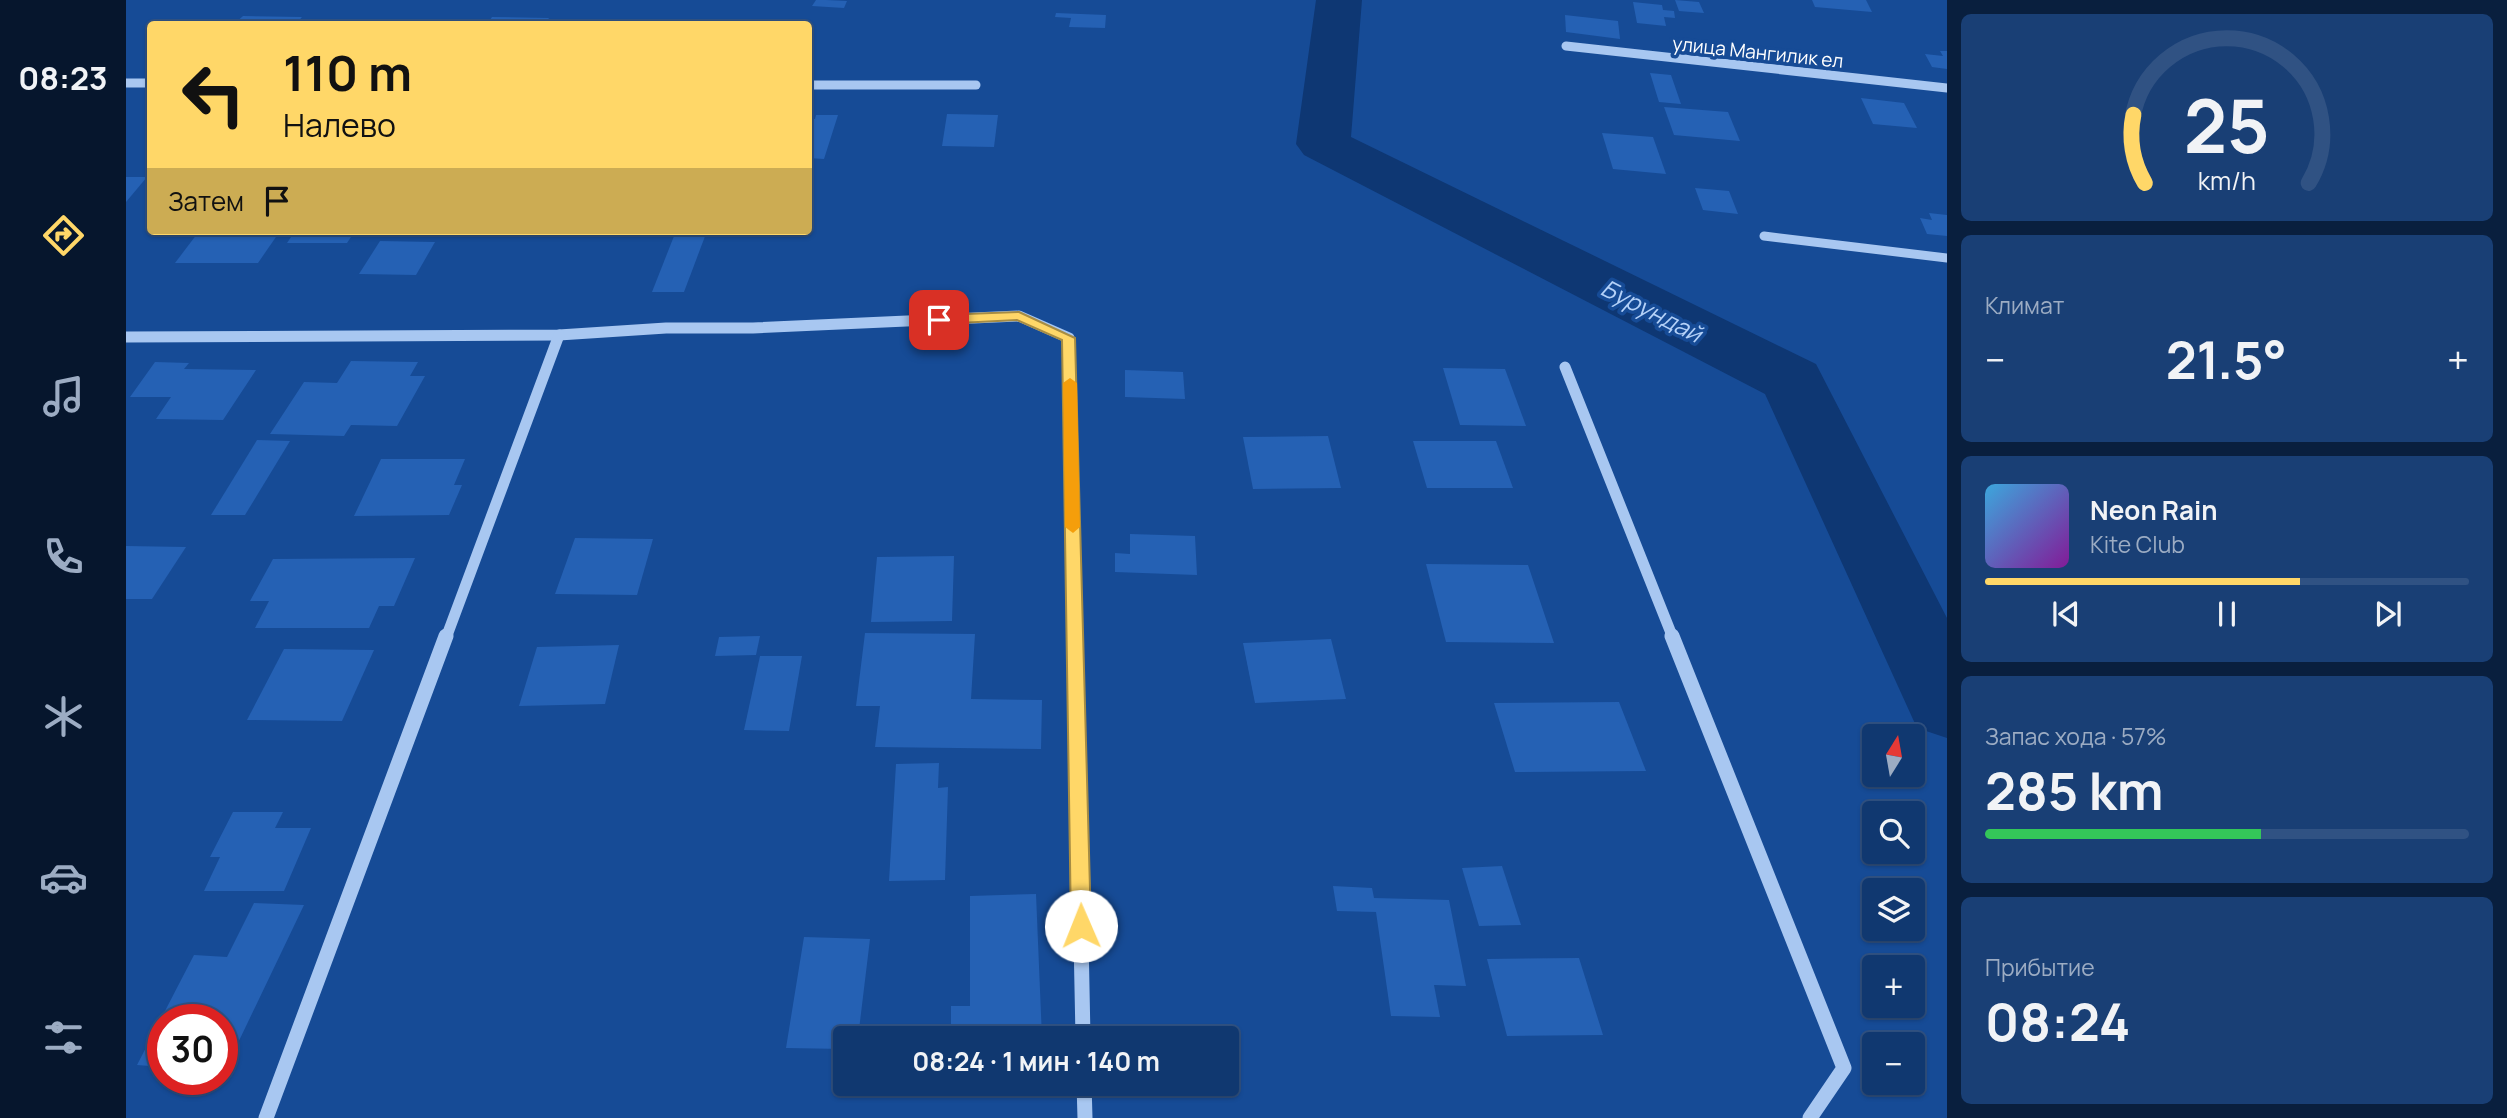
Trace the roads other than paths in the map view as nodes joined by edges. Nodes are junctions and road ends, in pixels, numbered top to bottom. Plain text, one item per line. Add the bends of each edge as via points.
1 (1566, 46) dead end
2 (126, 83) edge
3 (147, 83) edge
4 (812, 85) edge
5 (976, 85) dead end
6 (1947, 88) edge
7 (1764, 236) dead end
8 (1947, 258) edge
9 (559, 335) junction
10 (126, 337) edge
11 (1565, 368) dead end
12 (1083, 1026) edge
13 (1084, 1096) edge
14 (266, 1118) edge
15 (1085, 1118) edge
16 (1810, 1118) edge

1 - 6 street, улица Мангилик ел
2 - 3 street
4 - 5 street
7 - 8 street
9 - 10 street
9 - 12 street via 1019,316 1069,338
9 - 14 street
11 - 16 street via 1844,1068
13 - 15 street

